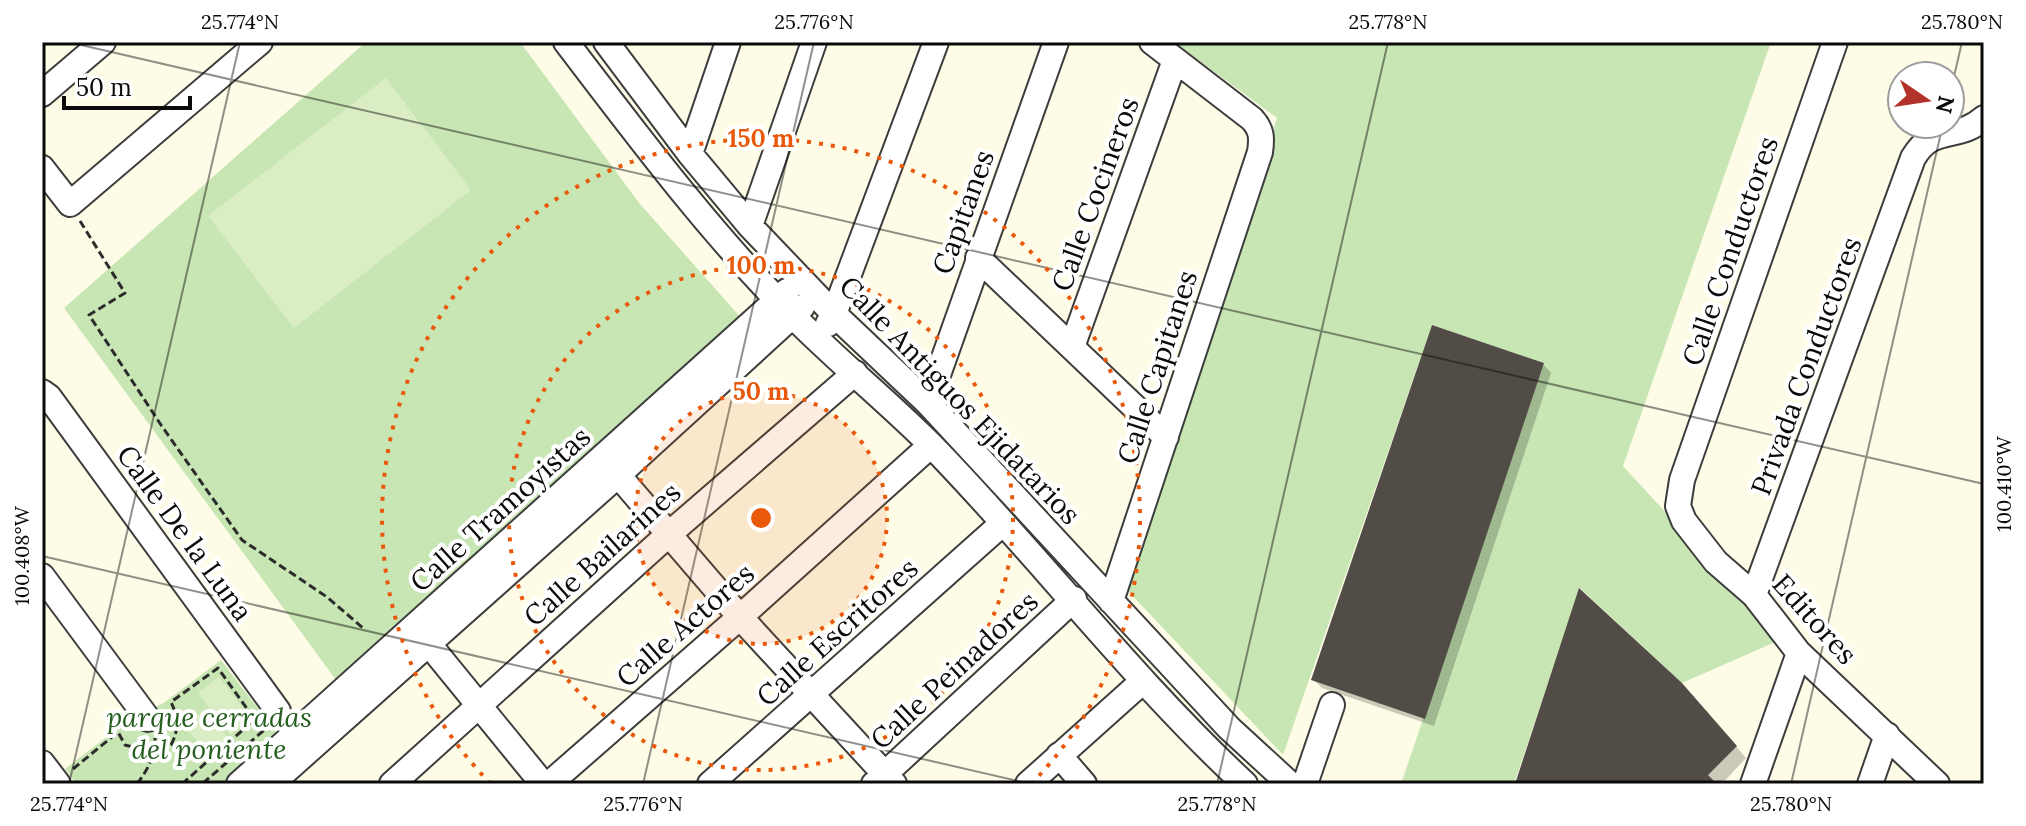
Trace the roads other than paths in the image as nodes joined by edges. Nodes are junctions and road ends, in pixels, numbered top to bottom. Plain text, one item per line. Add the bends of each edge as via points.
1 (103, 42) edge
2 (260, 42) edge
3 (566, 42) edge
4 (728, 42) edge
5 (814, 42) edge
6 (936, 42) edge
7 (1056, 42) edge
8 (1152, 42) edge
9 (1835, 42) edge
10 (611, 45) edge
11 (1175, 60) junction
12 (42, 94) edge
13 (1984, 118) edge
14 (690, 154) junction
15 (42, 168) edge
16 (750, 226) junction
17 (978, 258) junction
18 (809, 288) junction
19 (784, 307) junction
20 (834, 314) junction
21 (817, 339) junction
22 (1072, 347) junction
23 (855, 373) junction
24 (42, 392) edge
25 (928, 403) junction
26 (1166, 437) junction
27 (931, 445) junction
28 (618, 475) junction
29 (1682, 480) joint
30 (1003, 523) junction
31 (669, 534) junction
32 (42, 576) edge
33 (1754, 595) junction
34 (1074, 599) junction
35 (1111, 601) junction
36 (740, 617) junction
37 (428, 643) junction
38 (1799, 653) junction
39 (1143, 681) junction
40 (812, 695) junction
41 (478, 704) junction
42 (1332, 705) dead end
43 (269, 711) road end
44 (148, 719) road end
45 (1887, 735) junction
46 (1059, 755) junction
47 (42, 763) edge
48 (65, 777) edge
49 (884, 781) edge
50 (239, 784) edge
51 (271, 784) edge
52 (392, 784) edge
53 (546, 784) edge
54 (710, 784) edge
55 (1028, 784) edge
56 (1084, 784) edge
57 (1245, 784) edge
58 (1290, 784) edge
59 (1305, 784) edge
60 (1753, 784) edge
61 (1870, 784) edge
62 (1937, 784) edge

1 - 12 street
2 - 15 street via 70,204
3 - 19 street, Calle Antiguos Ejidatarios via 692,206
4 - 14 street
5 - 16 street
6 - 20 street
7 - 17 street, Capitanes
8 - 11 street
9 - 29 street, Calle Conductores
10 - 14 street, Calle Antiguos Ejidatarios
11 - 22 street, Calle Cocineros
11 - 26 street, Calle Capitanes via 1259,127 1262,137
13 - 33 street, Privada Conductores via 1964,132 1932,137 1913,158
14 - 16 street, Calle Antiguos Ejidatarios
16 - 18 street, Calle Antiguos Ejidatarios
17 - 22 street
17 - 25 street, Capitanes
18 - 19 street, Calle Tramoyistas
18 - 20 street, Calle Antiguos Ejidatarios
19 - 21 street, Calle Antiguos Ejidatarios
19 - 28 street, Calle Tramoyistas
19 - 50 street, Calle Tramoyistas
20 - 21 street
20 - 25 street, Calle Antiguos Ejidatarios
21 - 23 street, Calle Antiguos Ejidatarios
22 - 26 street
23 - 27 street, Calle Antiguos Ejidatarios
23 - 31 street, Calle Bailarines
24 - 43 street, Calle De la Luna
25 - 35 street, Calle Antiguos Ejidatarios
26 - 35 street, Calle Capitanes
27 - 30 street, Calle Antiguos Ejidatarios
27 - 36 street, Calle Actores
28 - 31 street
28 - 37 street, Calle Tramoyistas
29 - 33 street, Editores via 1678,506 1684,521 1716,562
30 - 34 street, Calle Antiguos Ejidatarios
30 - 40 street, Calle Escritores
31 - 36 street
31 - 41 street, Calle Bailarines
32 - 44 street
33 - 38 street, Editores
34 - 39 street, Calle Antiguos Ejidatarios
34 - 49 street, Calle Peinadores
35 - 58 street, Calle Antiguos Ejidatarios via 1229,728
36 - 40 street
36 - 53 street, Calle Actores
37 - 41 street
37 - 51 street, Calle Tramoyistas
38 - 45 street, Editores
38 - 60 street
39 - 46 street
39 - 57 street, Calle Antiguos Ejidatarios
40 - 49 street
40 - 54 street, Calle Escritores
41 - 52 street, Calle Bailarines
41 - 53 street
42 - 59 street
45 - 61 street
45 - 62 street, Editores
46 - 55 street
46 - 56 street
47 - 48 street

